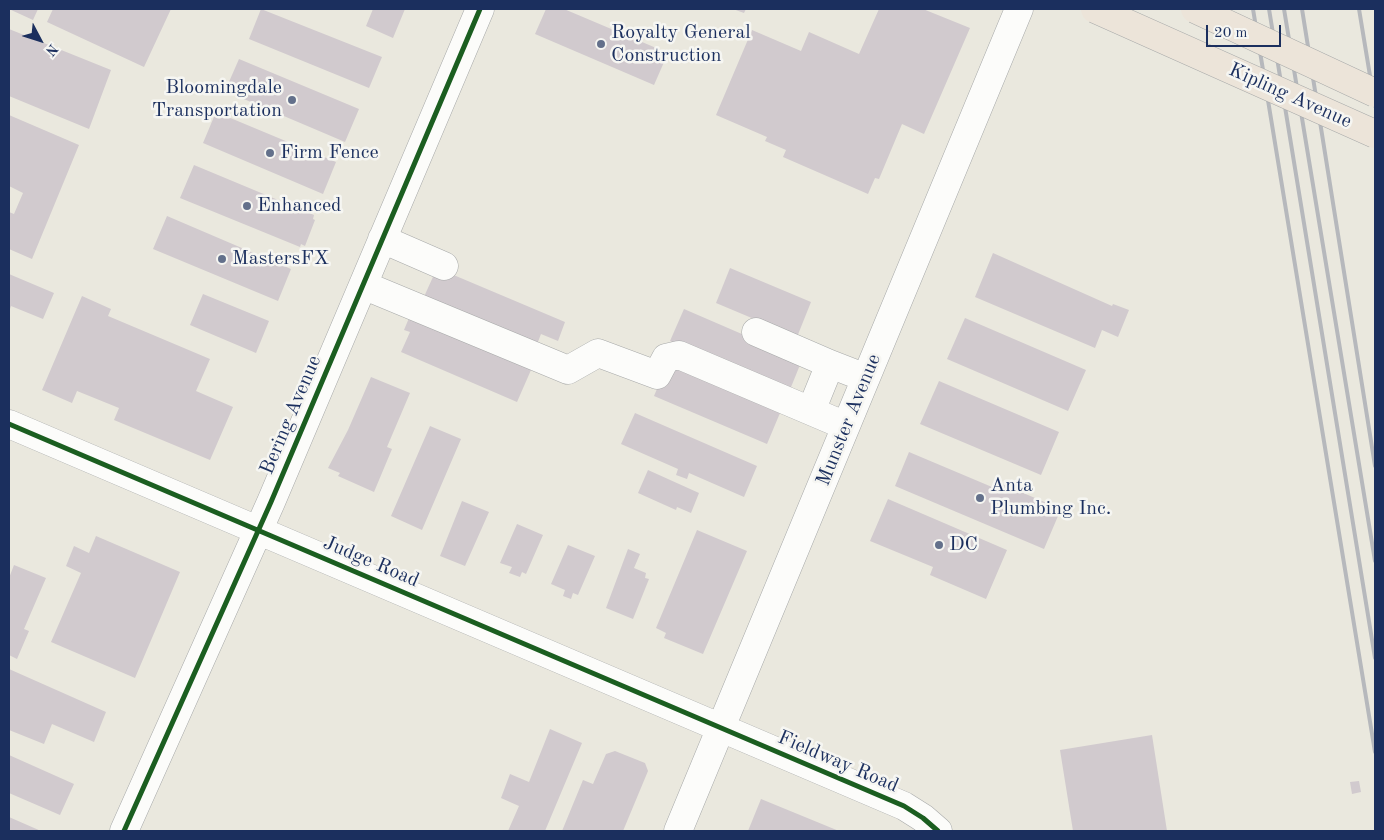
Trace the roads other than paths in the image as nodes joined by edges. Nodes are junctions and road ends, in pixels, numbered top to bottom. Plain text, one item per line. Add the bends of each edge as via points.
1 (480, 9) edge
2 (1019, 9) edge
3 (1094, 9) edge
4 (1195, 9) edge
5 (1375, 93) edge
6 (1375, 134) edge
7 (382, 240) junction
8 (444, 266) dead end
9 (363, 285) junction
10 (756, 332) dead end
11 (830, 364) junction
12 (866, 378) junction
13 (811, 411) junction
14 (9, 424) edge
15 (846, 426) junction
16 (258, 530) junction
17 (722, 728) junction
18 (124, 831) edge
19 (678, 831) edge
20 (938, 831) edge

1 - 7 street, Bering Avenue
2 - 12 street, Munster Avenue
3 - 6 main road, Kipling Avenue, bridge
4 - 5 main road, Kipling Avenue, bridge
7 - 8 street
7 - 9 street, Bering Avenue
9 - 13 street via 568,370 598,353 657,375 666,358 679,355
9 - 16 street, Bering Avenue
10 - 11 street
11 - 12 street
11 - 13 street
12 - 15 street, Munster Avenue
13 - 15 street
14 - 16 street, Judge Road
15 - 17 street, Munster Avenue
16 - 17 street, Judge Road
16 - 18 street, Bering Avenue
17 - 19 street, Munster Avenue
17 - 20 street, Fieldway Road via 904,806

